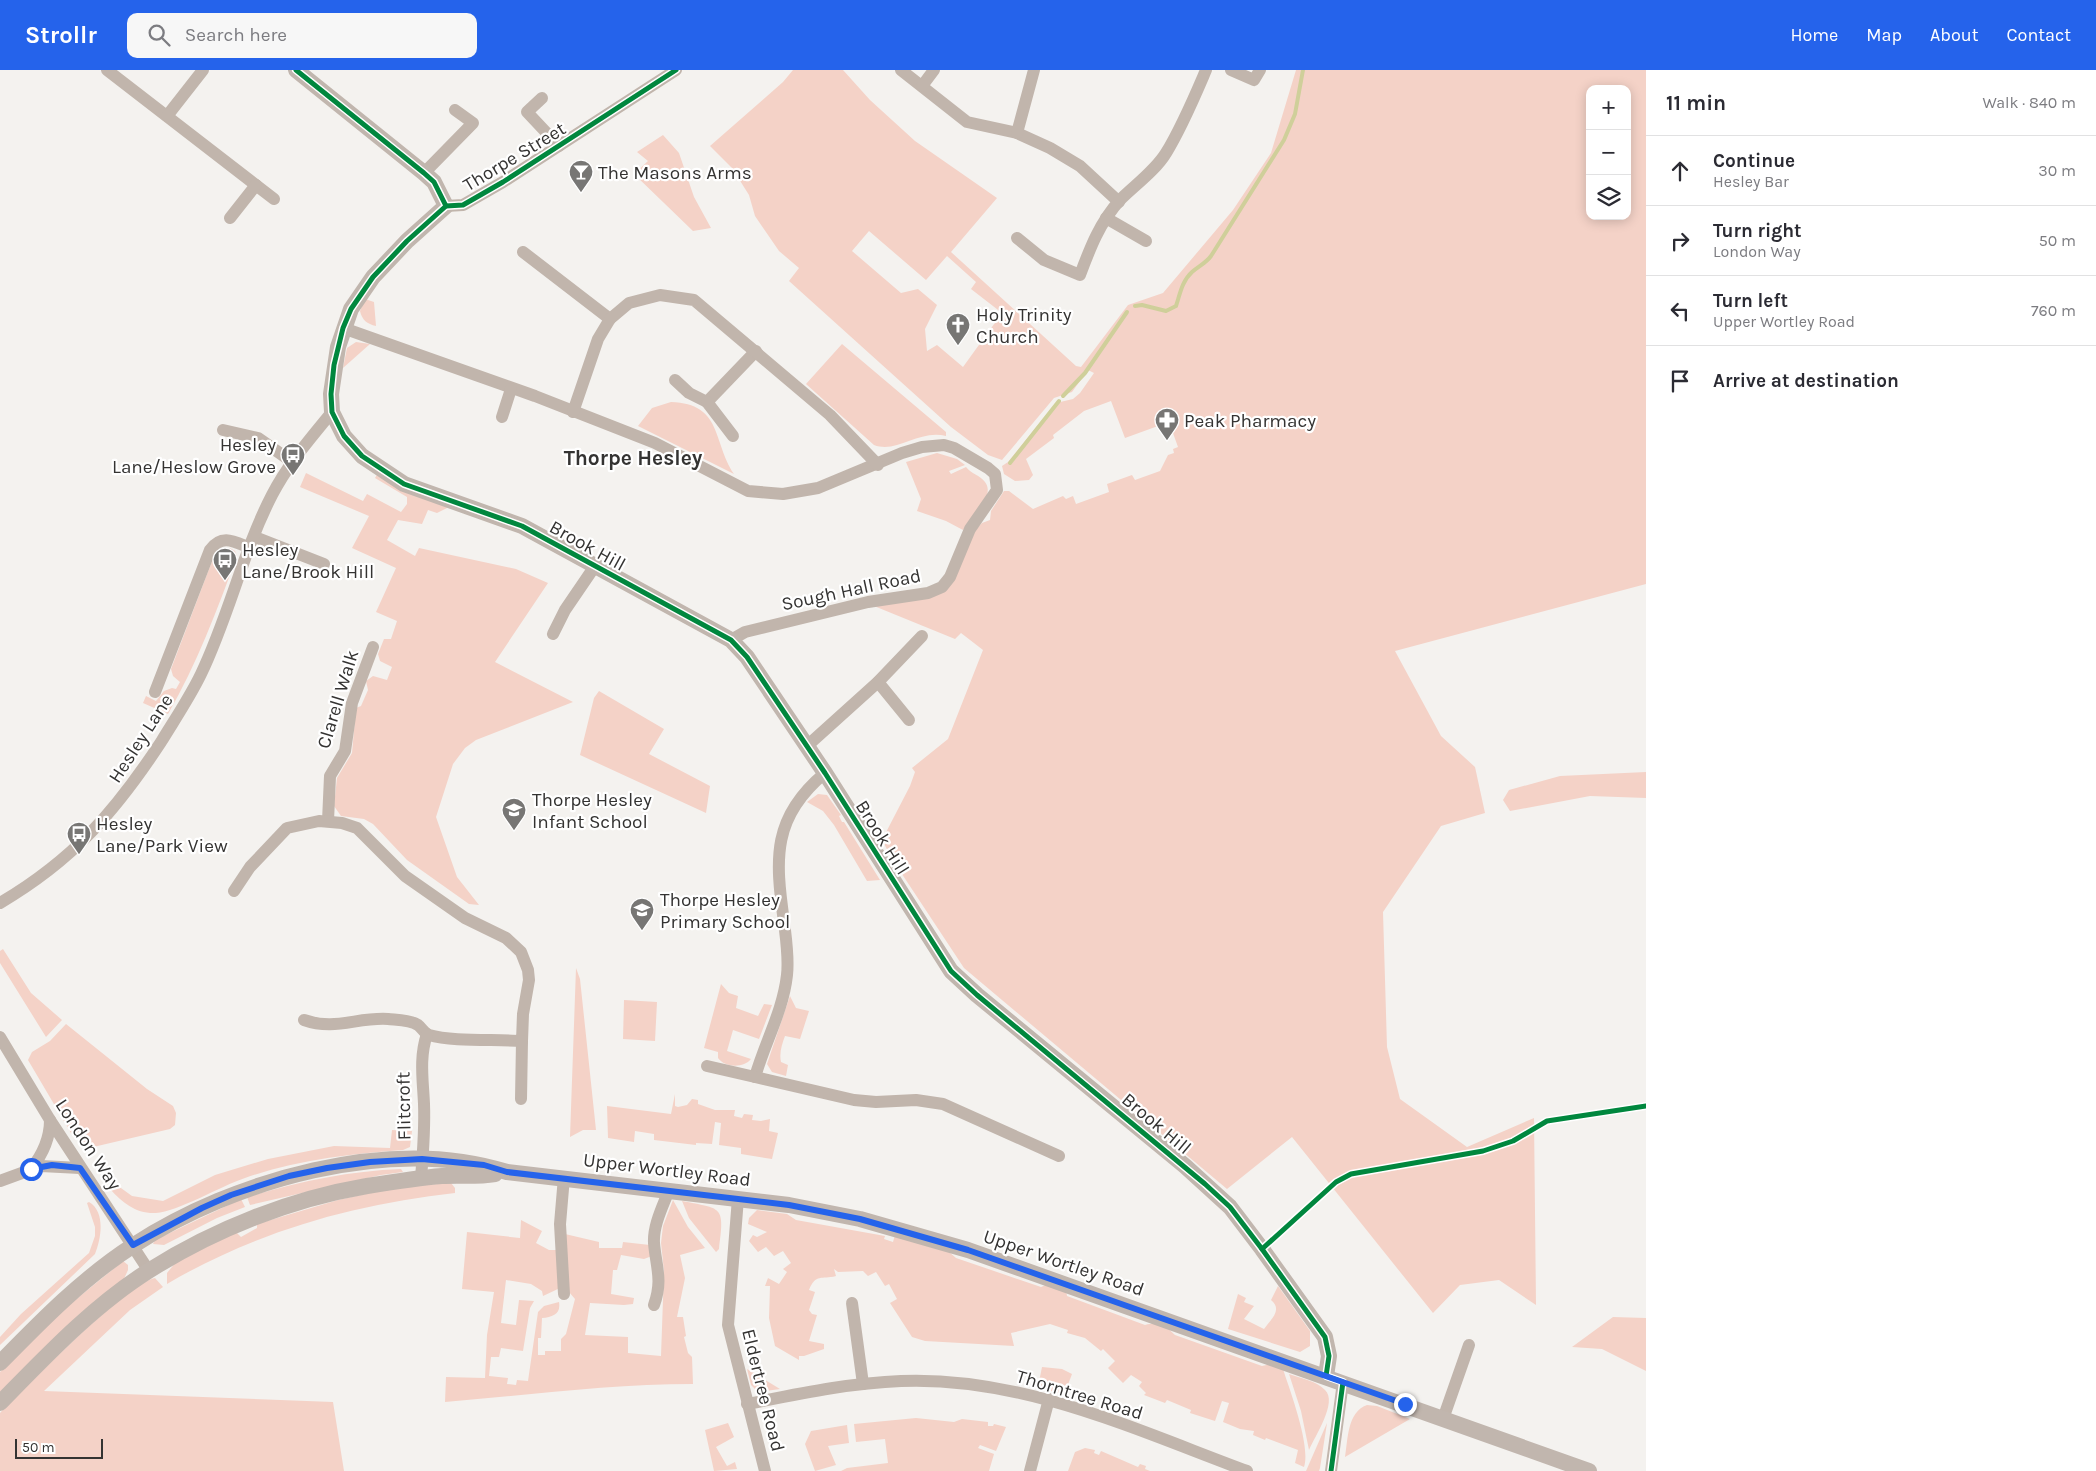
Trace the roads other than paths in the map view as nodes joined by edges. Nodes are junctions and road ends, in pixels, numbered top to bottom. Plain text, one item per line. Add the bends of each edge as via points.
1 (108, 70) edge
2 (203, 70) edge
3 (296, 70) edge
4 (676, 70) edge
5 (901, 70) edge
6 (934, 70) edge
7 (1034, 70) edge
8 (1206, 70) edge
9 (1231, 70) edge
10 (1260, 70) edge
11 (922, 86) junction
12 (542, 98) dead end
13 (455, 110) dead end
14 (167, 116) junction
15 (1017, 133) junction
16 (559, 146) junction
17 (424, 173) junction
18 (256, 185) junction
19 (274, 199) dead end
20 (1119, 202) junction
21 (446, 206) junction
22 (230, 218) dead end
23 (1106, 218) junction
24 (1017, 238) dead end
25 (1146, 242) dead end
26 (523, 252) dead end
27 (610, 319) junction
28 (343, 328) junction
29 (756, 351) junction
30 (675, 380) dead end
31 (511, 389) junction
32 (707, 402) junction
33 (332, 412) junction
34 (573, 412) junction
35 (502, 417) dead end
36 (223, 430) dead end
37 (733, 436) dead end
38 (291, 461) junction
39 (878, 465) junction
40 (252, 543) junction
41 (324, 564) dead end
42 (595, 566) junction
43 (552, 634) dead end
44 (922, 636) dead end
45 (731, 640) junction
46 (372, 647) dead end
47 (878, 682) junction
48 (155, 692) dead end
49 (909, 720) dead end
50 (807, 746) junction
51 (825, 773) junction
52 (328, 821) junction
53 (234, 891) dead end
54 (0, 903) edge
55 (304, 1020) dead end
56 (426, 1034) junction
57 (0, 1037) edge
58 (522, 1041) junction
59 (707, 1066) dead end
60 (755, 1077) junction
61 (521, 1099) dead end
62 (50, 1120) junction
63 (1059, 1156) dead end
64 (422, 1159) junction
65 (80, 1168) junction
66 (31, 1169) junction
67 (507, 1172) junction
68 (564, 1177) junction
69 (421, 1178) junction
70 (0, 1181) edge
71 (669, 1190) junction
72 (738, 1198) junction
73 (133, 1245) junction
74 (149, 1271) junction
75 (564, 1294) dead end
76 (852, 1303) dead end
77 (654, 1305) dead end
78 (1469, 1345) dead end
79 (0, 1363) edge
80 (1326, 1376) junction
81 (1343, 1382) junction
82 (863, 1384) junction
83 (1048, 1400) junction
84 (0, 1403) edge
85 (747, 1404) junction
86 (1444, 1419) junction
87 (765, 1471) edge
88 (1030, 1471) edge
89 (1247, 1471) edge
90 (1331, 1471) edge
91 (1589, 1471) edge

1 - 14 street
2 - 14 street
3 - 17 main road
4 - 16 street, Thorpe Street
5 - 11 street
6 - 11 street
7 - 15 street
8 - 20 street via 1166,154
9 - 10 street via 1254,80
11 - 15 street via 967,122
12 - 16 street via 527,112
13 - 17 street via 472,123
14 - 18 street
15 - 20 street via 1080,166
16 - 21 street, Thorpe Street via 463,205
17 - 21 main road via 434,182
18 - 19 street
18 - 22 street
20 - 23 street
21 - 28 main road, Thorpe Street via 373,277 351,309
23 - 24 street via 1095,236 1080,275 1044,260
23 - 25 street
26 - 27 street
27 - 29 street via 629,303 660,295 694,300
27 - 34 street via 598,338
28 - 31 street
28 - 33 main road, Thorpe Street via 332,381
29 - 32 street
29 - 39 street via 830,415
30 - 32 street via 688,393
31 - 34 street
31 - 35 street
32 - 37 street
33 - 38 street, Hesley Lane
33 - 42 main road, Brook Hill via 344,436 362,456 404,484 522,526
34 - 39 street via 655,443 748,491 784,494 818,488
36 - 38 street via 258,438
38 - 40 street, Hesley Lane via 271,497
39 - 45 street, Sough Hall Road via 922,447 944,446 954,448 995,474 997,490 970,529 950,577 942,587 928,593 868,602 744,632
40 - 41 street
40 - 48 street, Hesley Lane via 220,540 210,550
40 - 54 street, Hesley Lane via 202,672 131,788 75,850
42 - 43 street
42 - 45 main road, Brook Hill
44 - 47 street
45 - 50 main road, Brook Hill via 747,657
46 - 52 street, Clarell Walk via 352,703 345,751 330,776
47 - 49 street
47 - 50 street
50 - 51 main road, Brook Hill
51 - 60 street via 790,810 782,832 778,883 787,948 787,976 781,1005
51 - 80 main road, Brook Hill via 951,971 1230,1207 1325,1337 1329,1356
52 - 53 street via 298,824 281,833 250,867
52 - 58 street via 356,828 405,876 465,918 506,938 517,947 524,958 529,980
55 - 56 street via 322,1025 372,1018 390,1020 416,1024
56 - 58 street
56 - 64 street, Flitcroft via 421,1081 424,1103
57 - 62 street, London Way
58 - 61 street
59 - 60 street
60 - 63 street via 854,1100 916,1100 943,1104
62 - 65 street, London Way
62 - 66 street via 45,1147
64 - 67 main road, Upper Wortley Road via 484,1165
64 - 69 street, Flitcroft
64 - 73 main road, Upper Wortley Road via 370,1162 289,1176 231,1195
65 - 66 street via 52,1165
65 - 73 street, London Way
66 - 70 street
67 - 68 main road, Upper Wortley Road
67 - 69 main road, Upper Wortley Road
68 - 71 main road, Upper Wortley Road
68 - 75 street via 560,1224
69 - 74 main road, Upper Wortley Road via 365,1186 267,1214 213,1235
71 - 72 main road, Upper Wortley Road
71 - 77 street via 654,1241 660,1279
72 - 80 main road, Upper Wortley Road via 831,1212 968,1250
72 - 85 street, Eldertree Road via 728,1325
73 - 74 street, London Way
73 - 79 main road, Upper Wortley Road via 76,1290
74 - 84 main road, Upper Wortley Road via 85,1320
76 - 82 street
78 - 86 street
80 - 81 main road, Upper Wortley Road
81 - 86 main road, Upper Wortley Road
81 - 90 street
82 - 83 street, Thorntree Road via 944,1382 1011,1390
82 - 85 street, Thorntree Road
83 - 88 street
83 - 89 street, Thorntree Road
85 - 87 street, Eldertree Road
86 - 91 main road, Upper Wortley Road

